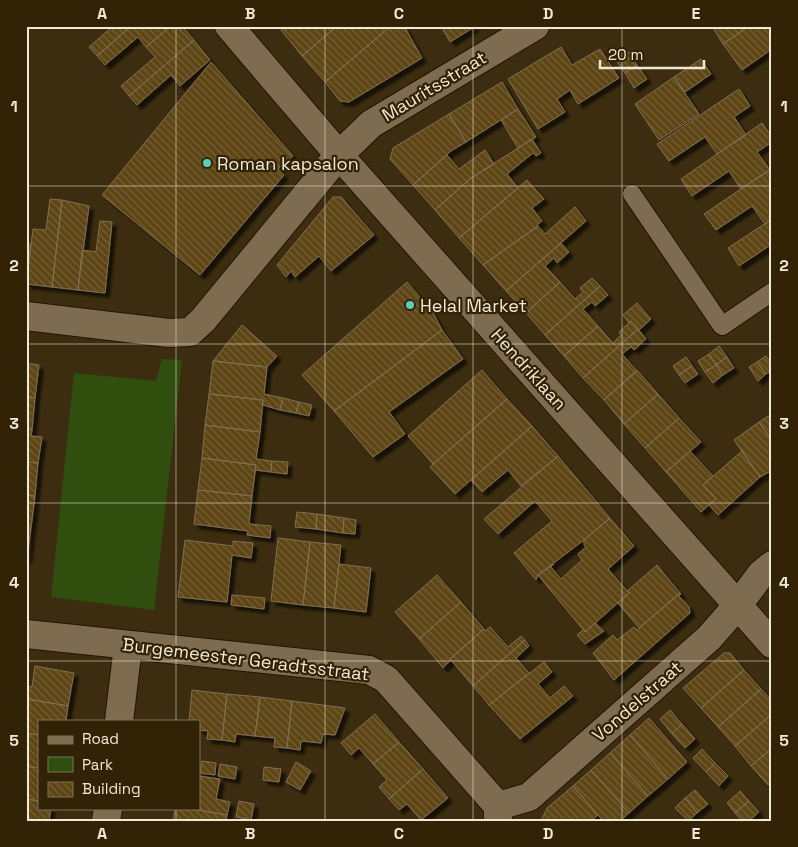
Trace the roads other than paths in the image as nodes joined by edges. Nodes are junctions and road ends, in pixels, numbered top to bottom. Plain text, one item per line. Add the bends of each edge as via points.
1 (229, 26) edge
2 (535, 26) edge
3 (339, 155) junction
4 (632, 194) dead end
5 (772, 292) edge
6 (26, 316) edge
7 (772, 565) edge
8 (738, 605) junction
9 (26, 634) edge
10 (772, 644) edge
11 (128, 646) junction
12 (119, 720) edge
13 (498, 814) edge

1 - 3 street, Hendriklaan
2 - 3 street, Mauritsstraat via 371,124
3 - 6 street, Mauritsstraat via 190,332 168,333
3 - 8 street, Hendriklaan
4 - 5 lane via 722,326
7 - 8 street, Vondelstraat via 761,574
8 - 10 street, Hendriklaan
8 - 13 street, Vondelstraat via 709,638 529,797
9 - 11 street, Burgemeester Geradtsstraat
11 - 12 street
11 - 13 street, Burgemeester Geradtsstraat via 370,670 386,679

